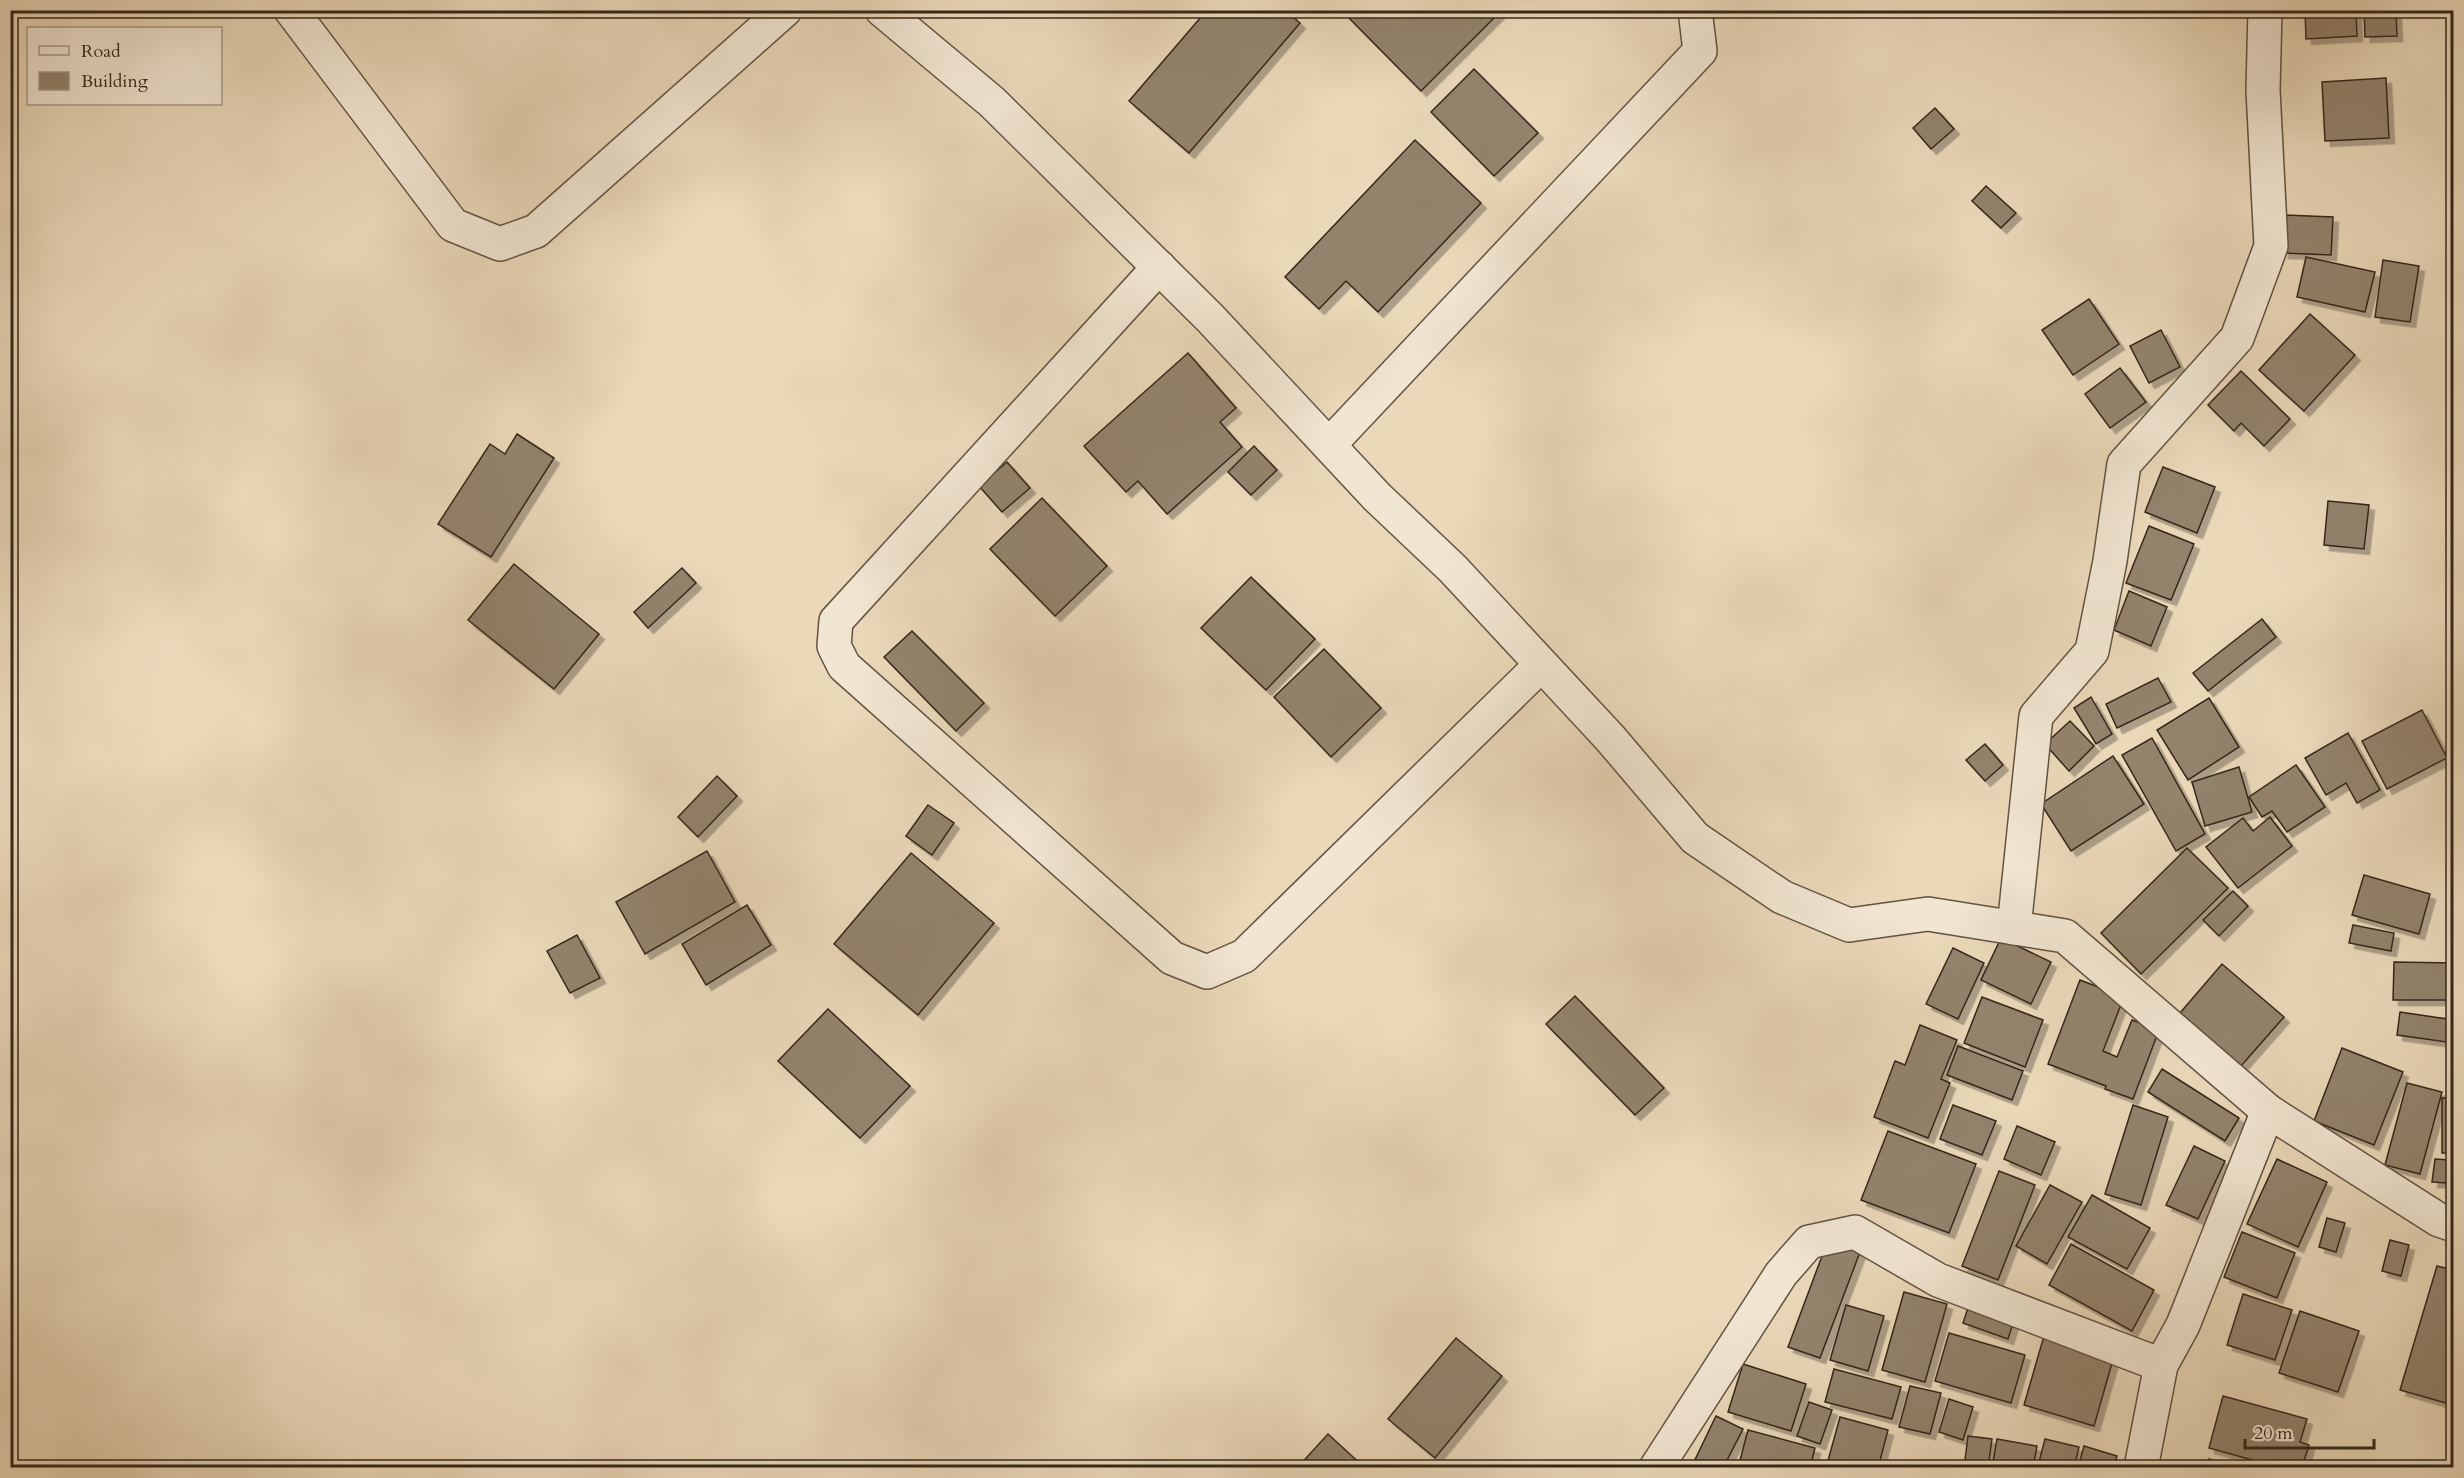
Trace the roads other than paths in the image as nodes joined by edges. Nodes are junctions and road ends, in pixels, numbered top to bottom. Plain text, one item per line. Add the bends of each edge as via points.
1 (291, 10) edge
2 (785, 10) edge
3 (882, 10) edge
4 (1695, 10) edge
5 (2265, 10) edge
6 (1159, 267) junction
7 (1329, 446) junction
8 (1541, 665) junction
9 (2014, 928) junction
10 (2268, 1111) junction
11 (2454, 1225) edge
12 (2161, 1365) junction
13 (1656, 1467) edge
14 (2141, 1467) edge

1 - 2 street via 453,225 500,244 537,231
3 - 6 street via 992,102
4 - 7 street via 1700,51
5 - 9 street via 2263,90 2271,246 2237,339 2124,464 2092,651 2036,716
6 - 7 street
6 - 8 street via 836,621 834,646 844,666 1172,958 1207,972 1244,956
7 - 8 street
8 - 9 street via 1610,738 1695,838 1782,897 1849,926 1928,914
9 - 10 street via 2065,936
10 - 11 street via 2439,1220
10 - 12 street via 2183,1325
12 - 13 street via 1938,1280 1855,1232 1809,1242 1781,1274
12 - 14 street

